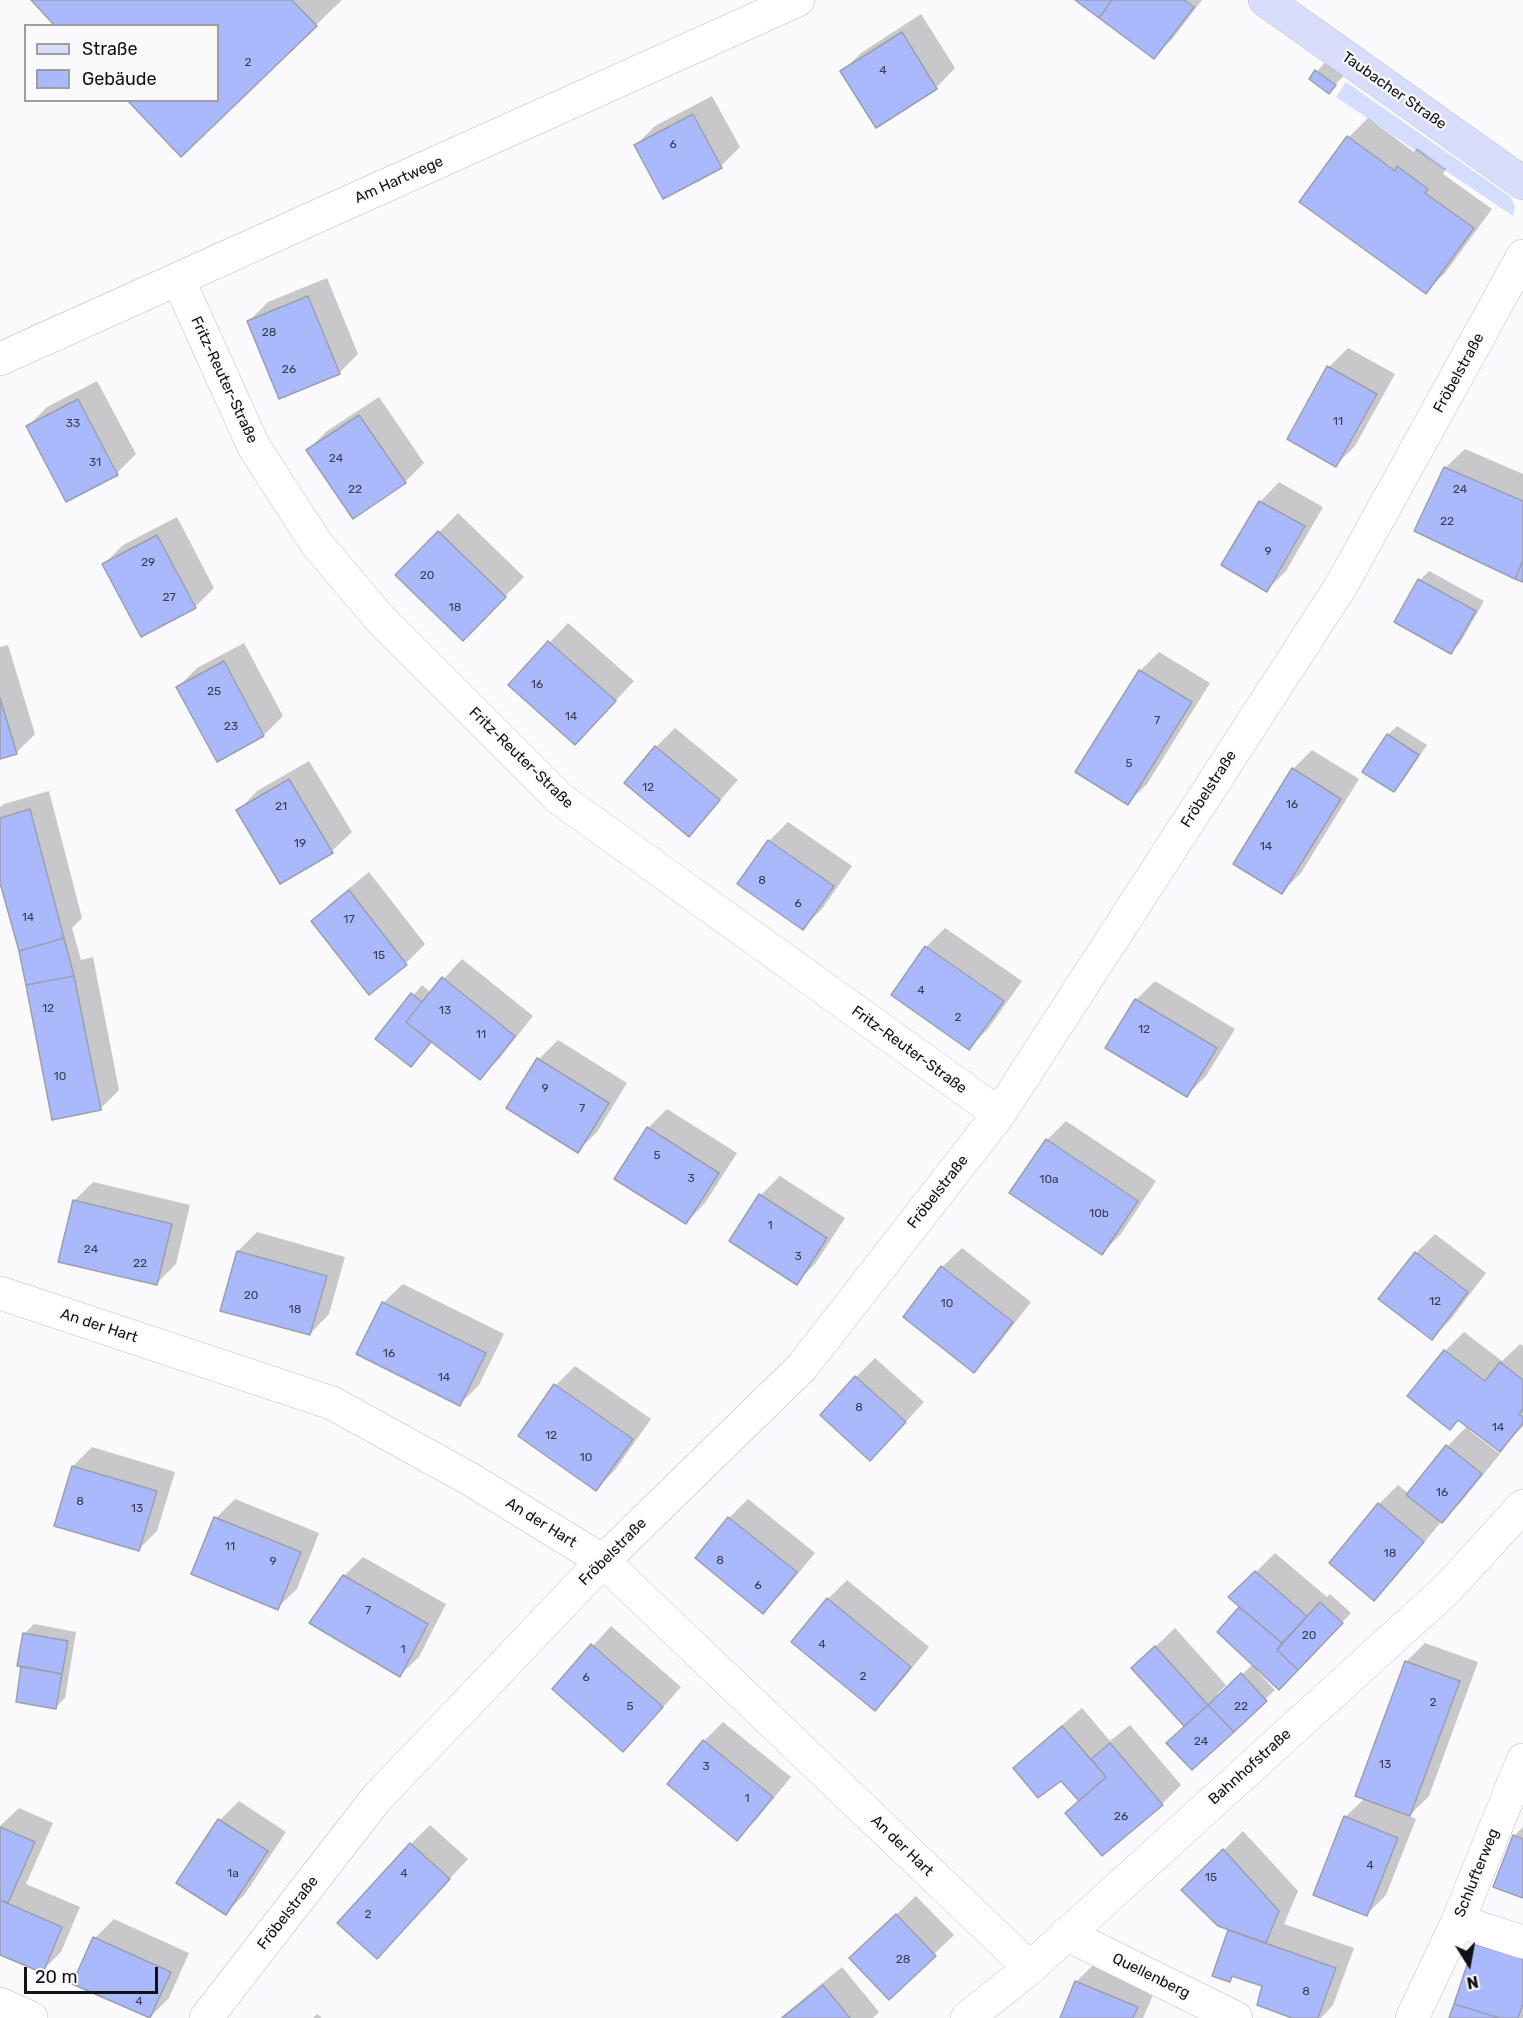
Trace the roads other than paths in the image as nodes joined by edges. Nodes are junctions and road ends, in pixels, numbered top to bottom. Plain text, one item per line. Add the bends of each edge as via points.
1 (798, 0) edge
2 (1265, 0) edge
3 (1523, 183) edge
4 (1523, 256) edge
5 (178, 279) junction
6 (0, 359) edge
7 (999, 1114) junction
8 (0, 1293) edge
9 (1523, 1506) edge
10 (603, 1561) junction
11 (1523, 1760) edge
12 (1458, 1921) junction
13 (1066, 1934) junction
14 (1523, 1942) edge
15 (1030, 1968) junction
16 (0, 2004) edge
17 (31, 2018) edge
18 (206, 2018) edge
19 (967, 2018) edge
20 (1236, 2018) edge
21 (1412, 2018) edge

1 - 5 street, Am Hartwege
2 - 3 street, Taubacher Straße
4 - 7 street, Fröbelstraße via 1341,586
5 - 6 street, Am Hartwege
5 - 7 street, Fritz-Reuter-Straße via 254,447 316,543 382,621 559,798
7 - 10 street, Fröbelstraße via 802,1366
8 - 10 street, An der Hart via 332,1403 470,1479
9 - 13 street, Bahnhofstraße via 1447,1589
10 - 15 street, An der Hart
10 - 18 street, Fröbelstraße via 376,1798
11 - 12 street, Schlufterweg
12 - 14 street
12 - 21 street, Schlufterweg
13 - 15 street, Bahnhofstraße
13 - 20 street, Quellenberg
15 - 19 street, Bahnhofstraße
16 - 17 street

